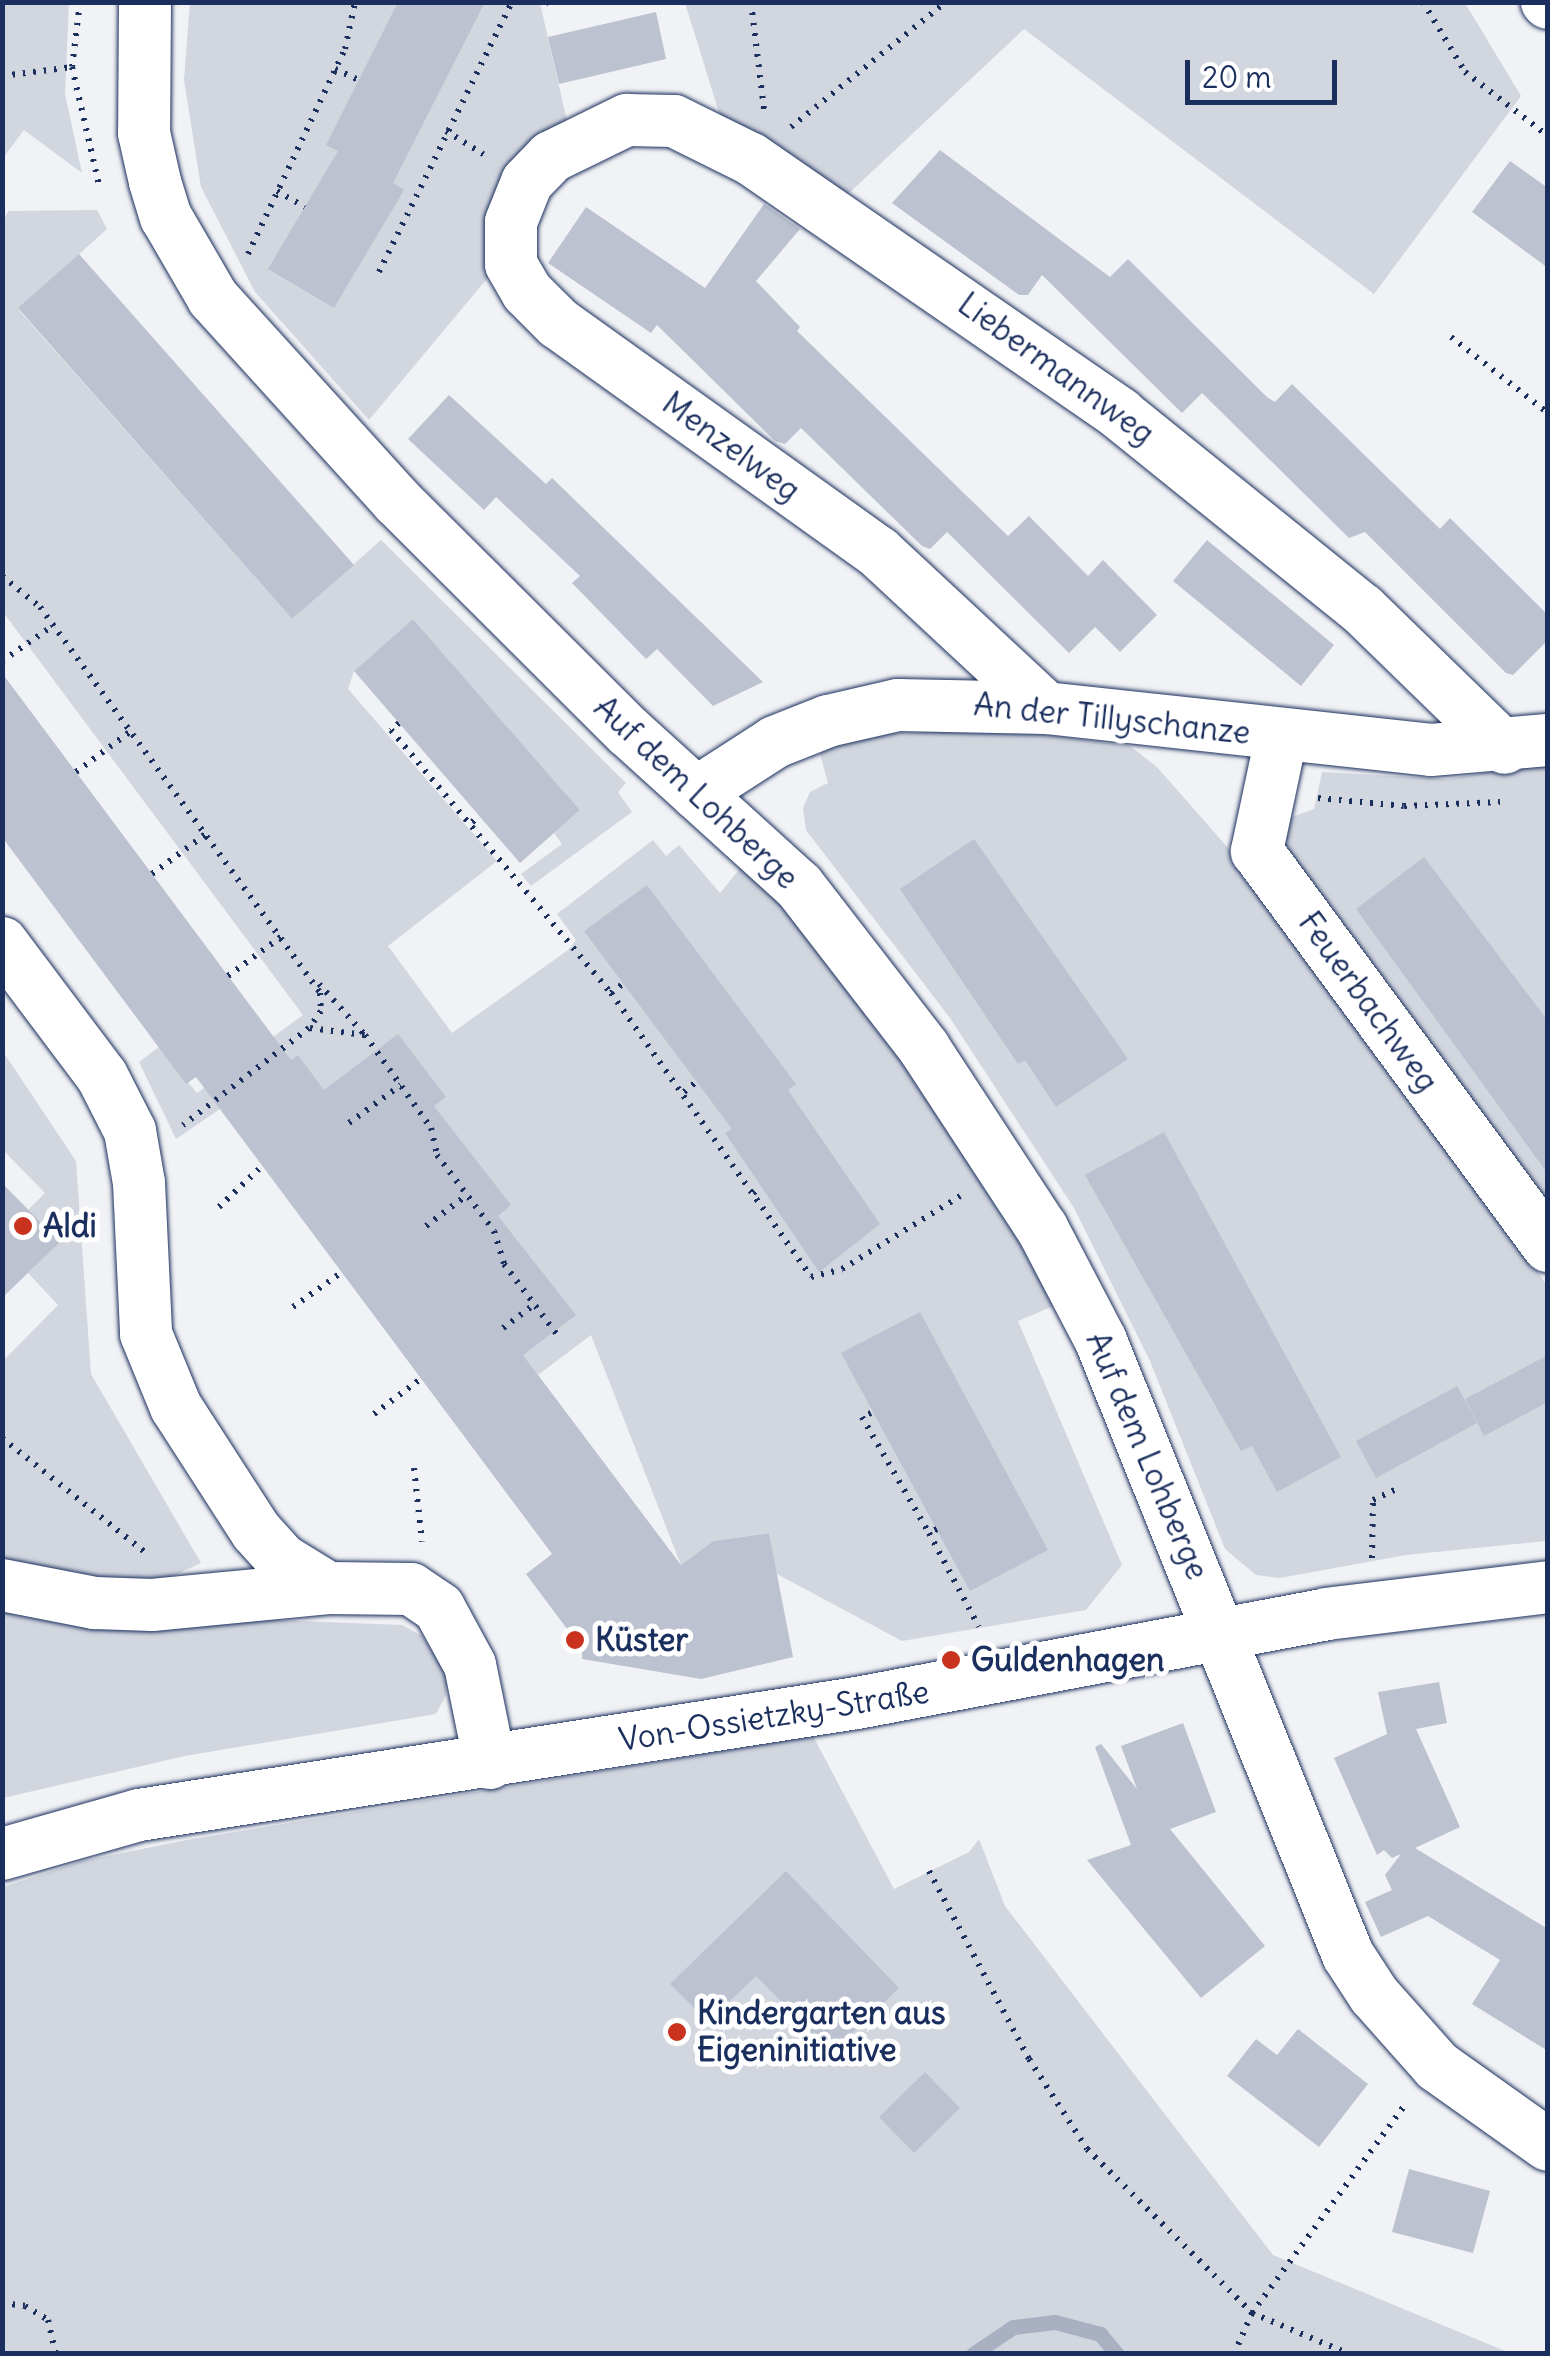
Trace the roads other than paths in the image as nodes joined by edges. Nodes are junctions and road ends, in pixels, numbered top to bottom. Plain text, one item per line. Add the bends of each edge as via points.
1 (145, 2) edge
2 (551, 157) joint
3 (1046, 708) junction
4 (1281, 738) junction
5 (1526, 744) edge
6 (696, 793) junction
7 (2, 943) edge
8 (1548, 1246) edge
9 (2, 1585) edge
10 (1548, 1587) edge
11 (328, 1588) junction
12 (1222, 1635) junction
13 (490, 1762) junction
14 (2, 1854) edge
15 (1548, 2145) edge

1 - 6 street, Auf dem Lohberge via 144,133 155,182 166,217 212,298 397,501
2 - 3 street, Menzelweg via 527,182 511,222 511,264 527,292 558,323 878,552
2 - 5 street, Liebermannweg via 626,120 674,122 760,152 1135,426
3 - 4 street, An der Tillyschanze
3 - 6 street, An der Tillyschanze via 898,705 828,721 775,742
4 - 5 street, An der Tillyschanze via 1431,750
4 - 8 street, Feuerbachweg via 1257,851
6 - 12 street, Auf dem Lohberge via 809,900 924,1048 1042,1228 1101,1341
7 - 11 street via 102,1076 130,1131 146,1334 164,1387 267,1546
9 - 11 street via 152,1605
10 - 12 street, Von-Ossietzky-Straße
11 - 13 street via 420,1594 448,1620 466,1655
12 - 13 street, Von-Ossietzky-Straße
12 - 15 street via 1348,1955 1438,2066
13 - 14 street, Von-Ossietzky-Straße via 139,1815

